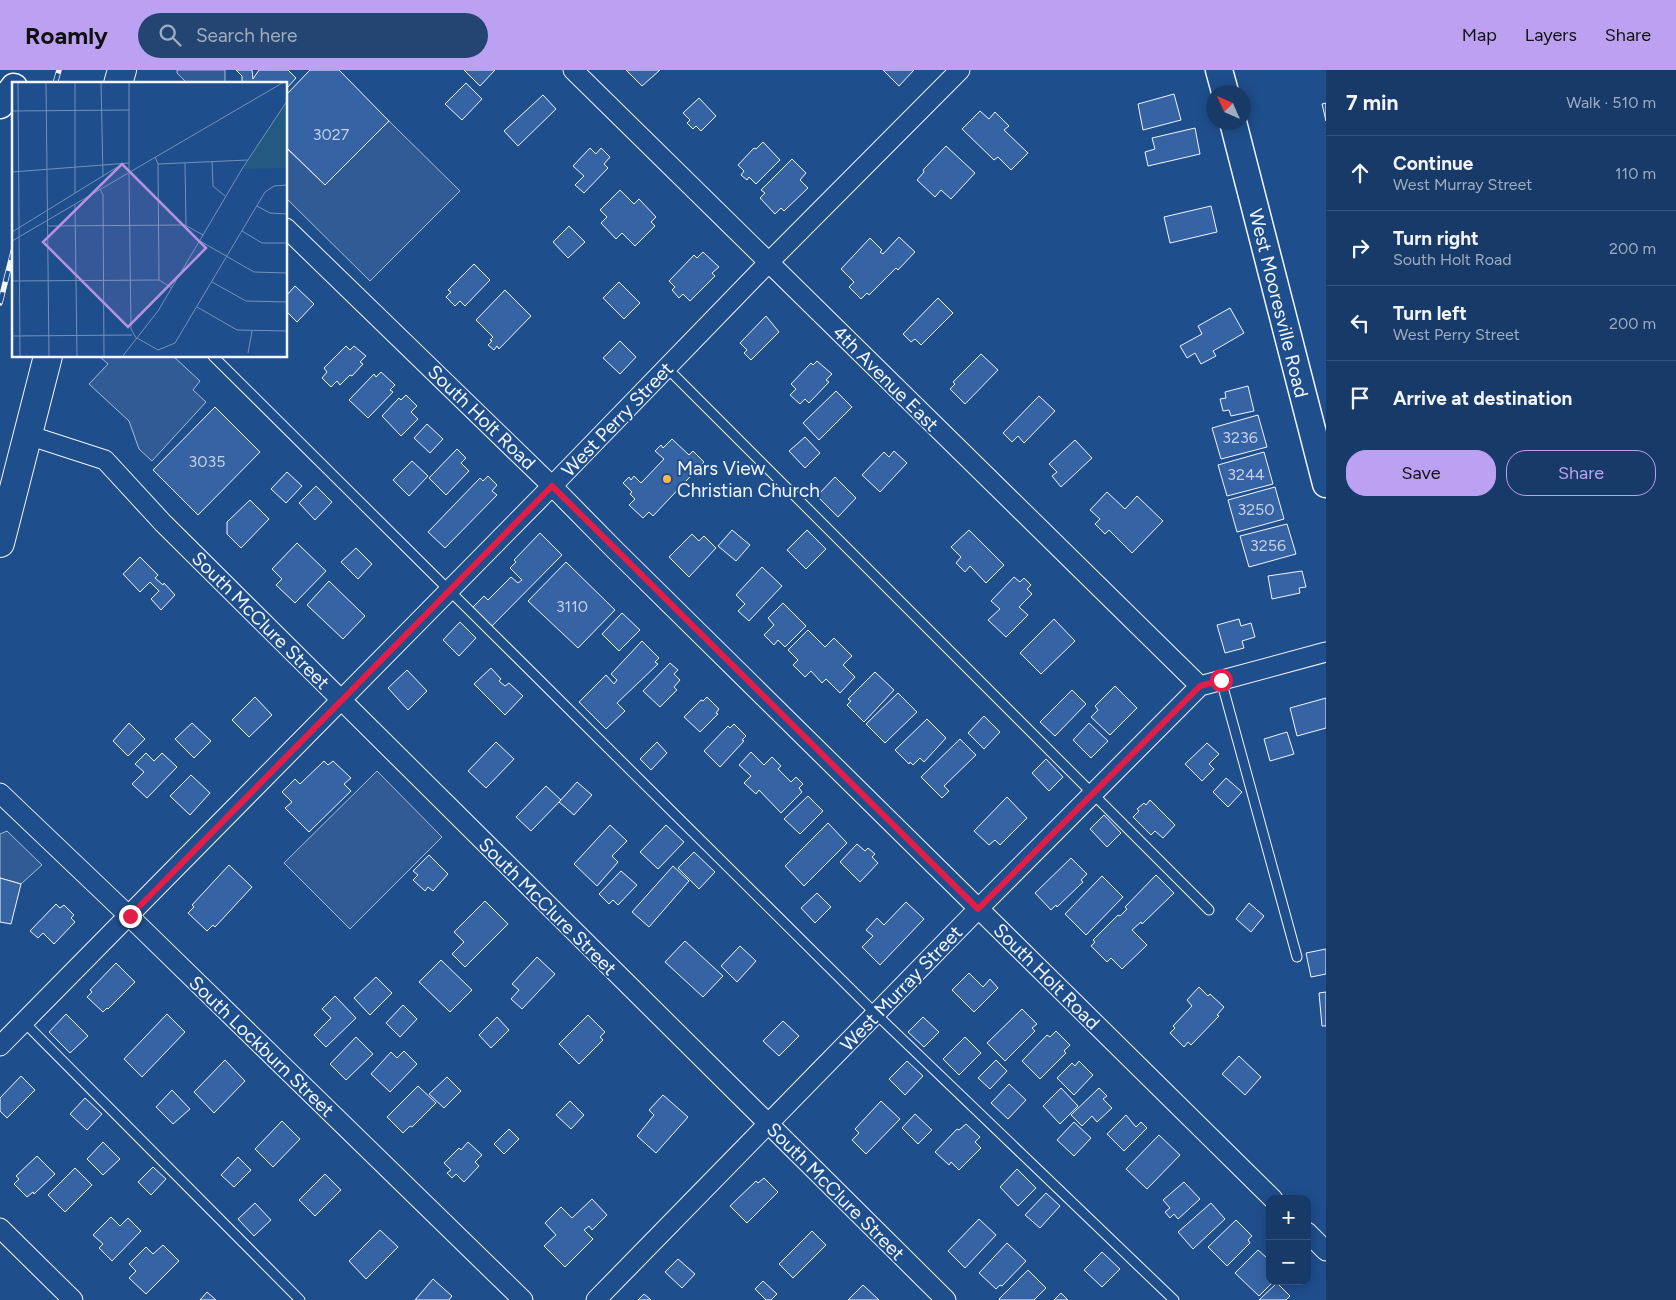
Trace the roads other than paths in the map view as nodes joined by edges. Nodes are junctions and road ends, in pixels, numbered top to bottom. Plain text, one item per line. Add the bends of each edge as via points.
1 (23, 70) edge
2 (122, 70) edge
3 (573, 70) edge
4 (960, 70) edge
5 (1219, 70) edge
6 (17, 82) edge
7 (135, 82) edge
8 (1223, 85) edge
9 (12, 89) edge
10 (0, 106) edge
11 (1235, 130) edge
12 (288, 230) edge
13 (769, 262) junction
14 (48, 358) edge
15 (215, 358) edge
16 (667, 368) junction
17 (28, 436) junction
18 (1326, 484) edge
19 (552, 486) junction
20 (0, 543) edge
21 (448, 591) junction
22 (1326, 652) edge
23 (1221, 680) junction
24 (1200, 686) junction
25 (341, 700) junction
26 (0, 793) edge
27 (1093, 794) junction
28 (978, 909) junction
29 (1209, 910) dead end
30 (130, 916) junction
31 (1297, 958) dead end
32 (876, 1014) junction
33 (24, 1022) junction
34 (0, 1046) edge
35 (768, 1124) junction
36 (1269, 1195) edge
37 (0, 1228) edge
38 (1311, 1236) edge
39 (1326, 1250) edge
40 (73, 1300) edge
41 (300, 1300) edge
42 (523, 1300) edge
43 (596, 1300) edge
44 (946, 1300) edge
45 (1174, 1300) edge

1 - 6 main road
2 - 7 street
3 - 13 street, 4th Avenue East
4 - 13 street, West Perry Street
5 - 8 main road
9 - 10 main road
11 - 18 main road, West Mooresville Road
12 - 19 street, South Holt Road
13 - 16 street, West Perry Street
13 - 24 street, 4th Avenue East
14 - 17 main road
15 - 21 lane
16 - 19 street, West Perry Street
16 - 27 lane
17 - 20 main road
17 - 25 street, South McClure Street via 104,460
19 - 21 street, West Perry Street
19 - 28 street, South Holt Road
21 - 25 street, West Perry Street
21 - 32 lane
22 - 23 street, West Murray Street
23 - 24 street, West Murray Street
23 - 31 lane
24 - 27 street, West Murray Street
25 - 30 street, West Perry Street
25 - 35 street, South McClure Street
26 - 30 street, South Lockburn Street
27 - 28 street, West Murray Street
27 - 29 lane
28 - 32 street, West Murray Street
28 - 36 street, South Holt Road
30 - 33 street, West Perry Street
30 - 42 street, South Lockburn Street
32 - 35 street, West Murray Street
32 - 45 lane
33 - 34 street, West Perry Street
33 - 41 lane
35 - 43 street, West Murray Street
35 - 44 street, South McClure Street
37 - 40 street
38 - 39 street

